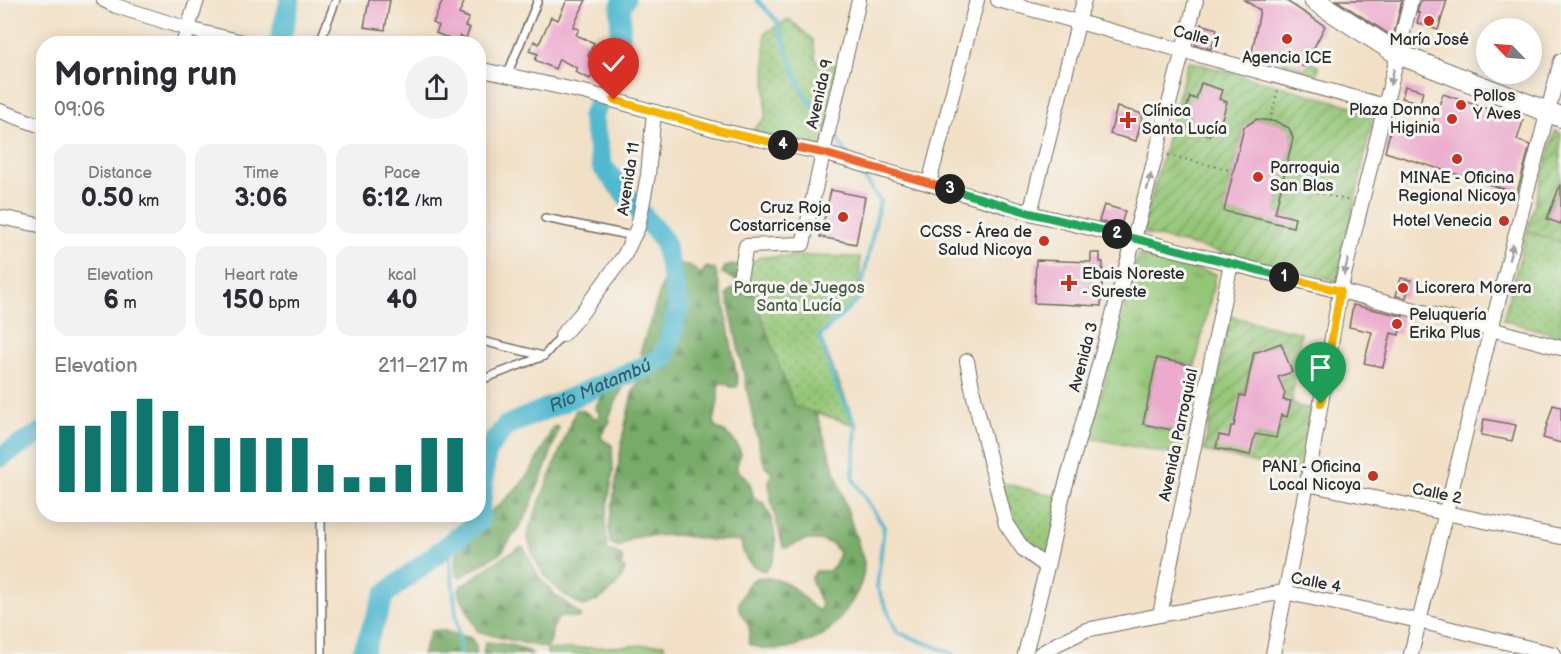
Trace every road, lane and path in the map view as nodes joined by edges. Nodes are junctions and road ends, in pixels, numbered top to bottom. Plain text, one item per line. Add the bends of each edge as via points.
1 (104, 0) edge
2 (197, 0) edge
3 (336, 0) edge
4 (538, 0) edge
5 (859, 0) edge
6 (977, 0) edge
7 (998, 0) edge
8 (1084, 0) edge
9 (1196, 0) edge
10 (1314, 0) edge
11 (1411, 0) edge
12 (1078, 21) junction
13 (188, 29) junction
14 (186, 36) edge
15 (217, 36) edge
16 (323, 36) edge
17 (1182, 51) junction
18 (1398, 54) junction
19 (1561, 62) edge
20 (486, 71) edge
21 (507, 75) junction
22 (1281, 78) junction
23 (1385, 106) junction
24 (0, 111) edge
25 (654, 112) junction
26 (1555, 115) edge
27 (1270, 121) dead end
28 (36, 124) edge
29 (1157, 152) junction
30 (823, 153) junction
31 (1233, 171) dead end
32 (928, 183) junction
33 (1282, 183) dead end
34 (1361, 204) junction
35 (1030, 213) junction
36 (0, 217) edge
37 (545, 218) dead end
38 (36, 224) edge
39 (636, 232) junction
40 (1134, 238) junction
41 (1231, 263) junction
42 (739, 282) dead end
43 (1340, 291) junction
44 (1491, 329) junction
45 (562, 335) joint
46 (486, 342) edge
47 (1561, 348) edge
48 (544, 356) junction
49 (967, 361) dead end
50 (486, 378) edge
51 (1307, 484) junction
52 (1445, 512) junction
53 (321, 522) edge
54 (1561, 537) edge
55 (1047, 567) junction
56 (1284, 592) junction
57 (1160, 615) junction
58 (1419, 621) junction
59 (322, 654) edge
60 (1025, 654) edge
61 (1040, 654) edge
62 (1273, 654) edge
63 (1411, 654) edge
64 (1554, 654) edge

1 - 13 street
2 - 13 street
3 - 16 lane
4 - 21 lane
5 - 30 street, Avenida 9
6 - 32 street
7 - 12 street, Calle 1
8 - 12 street
9 - 17 street, Avenida 3
10 - 18 main road
11 - 18 street
12 - 17 street, Calle 1
12 - 35 street
13 - 14 street
13 - 15 street
17 - 22 street, Calle 1
17 - 29 street, Avenida 3
18 -> 23 street
18 - 26 main road
19 - 26 street
20 - 21 street
21 - 25 street
22 - 23 street, Calle 1
22 - 27 path
23 - 34 street
24 - 28 street
25 - 30 street
25 - 39 street, Avenida 11 via 648,175
44 -> 26 street
29 - 31 path
40 -> 29 street, Avenida 3
30 - 32 street
30 - 42 street, Avenida 9 via 803,244 746,246
32 - 35 street
33 - 34 path
34 -> 43 street
35 - 40 street
36 - 38 street
37 - 39 lane
39 - 45 street, Avenida 11 via 624,256
40 - 41 street
40 - 55 street, Avenida 3 via 1062,498
41 - 43 street
41 - 57 street, Avenida Parroquial
43 - 44 street
43 - 51 street
44 - 47 street
44 - 52 street
45 - 48 lane
46 - 48 lane
48 - 50 lane
49 - 55 street via 1006,524 1023,549
51 - 52 street, Calle 2
51 - 56 street
52 - 54 street, Calle 2
52 - 58 street
53 - 59 lane
55 - 60 street, Avenida 3
56 - 57 street, Calle 4
56 - 58 street, Calle 4
56 - 62 street
57 - 61 street, Calle 4 via 1086,630
58 - 63 street
58 - 64 street, Calle 4

